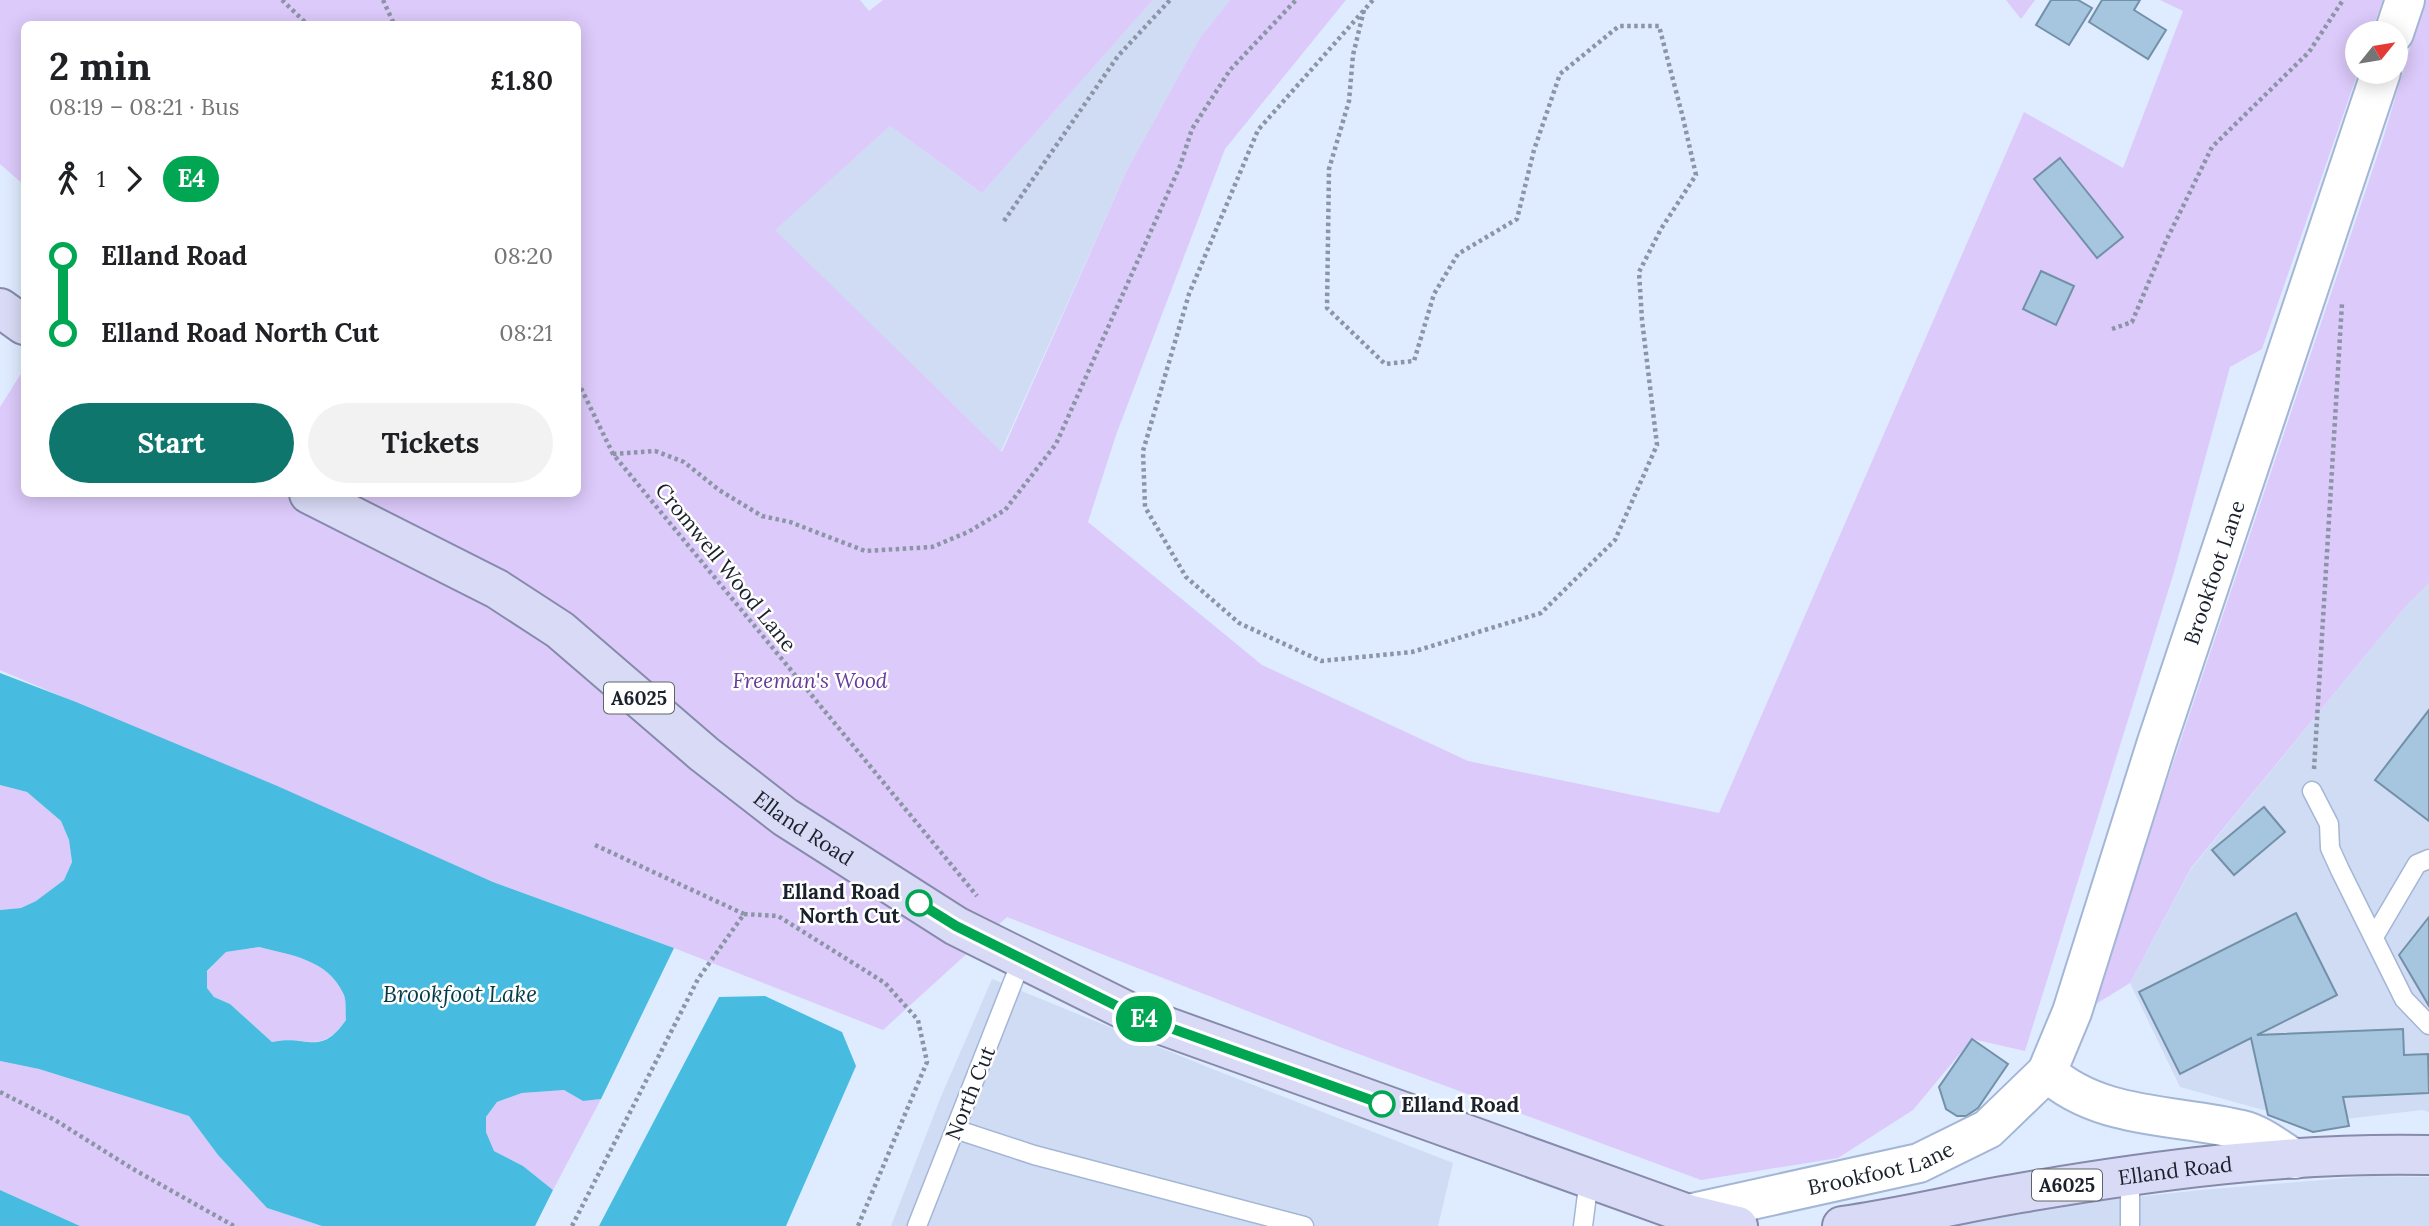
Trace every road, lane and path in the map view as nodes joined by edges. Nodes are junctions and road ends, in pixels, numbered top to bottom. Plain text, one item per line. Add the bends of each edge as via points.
1 (282, 0) edge
2 (383, 0) edge
3 (1170, 0) edge
4 (1296, 0) edge
5 (1373, 0) edge
6 (2343, 0) edge
7 (2405, 0) edge
8 (1364, 10) junction
9 (304, 21) edge
10 (393, 21) edge
11 (2398, 21) edge
12 (2377, 84) edge
13 (1004, 221) dead end
14 (2342, 303) dead end
15 (0, 308) edge
16 (21, 323) edge
17 (2112, 329) dead end
18 (581, 388) edge
19 (613, 454) junction
20 (315, 497) edge
21 (2312, 791) joint
22 (595, 845) dead end
23 (2429, 859) edge
24 (978, 897) dead end
25 (744, 914) junction
26 (2374, 937) junction
27 (1022, 959) junction
28 (2429, 1025) edge
29 (2047, 1072) junction
30 (0, 1093) edge
31 (956, 1129) junction
32 (2429, 1155) edge
33 (2295, 1159) junction
34 (2130, 1174) junction
35 (1590, 1179) junction
36 (1688, 1214) junction
37 (234, 1226) edge
38 (572, 1226) edge
39 (858, 1226) edge
40 (917, 1226) edge
41 (1304, 1226) edge
42 (1583, 1226) edge
43 (1738, 1226) edge
44 (1842, 1226) edge
45 (2130, 1226) edge

1 - 9 path
2 - 10 path
3 - 13 path via 1118,57
4 - 19 path via 1230,70 1192,129 1180,166 1056,444 1005,510 932,547 865,551 762,516 684,462 655,451
5 - 8 path
6 - 17 path via 2309,52 2212,146 2132,322
7 - 11 street
8 - 8 path via 1258,130 1189,294 1143,451 1145,506 1186,578 1239,623 1321,660 1412,652 1541,613 1615,540 1657,445 1639,272 1696,175 1659,26 1619,26 1560,74 1517,219 1458,254 1434,294 1414,361 1385,364 1327,308 1329,169 1349,101 1353,55
12 - 29 street, Brookfoot Lane via 2157,742 2072,1012
14 - 21 path
15 - 16 main road
18 - 19 path, Cromwell Wood Lane
19 - 24 path, Cromwell Wood Lane
20 - 27 main road, Elland Road / A6025 via 497,589 560,630 785,817 956,926
21 - 26 lane via 2329,824 2330,848
22 - 25 path
23 - 26 lane via 2417,864
25 - 38 path via 698,979
25 - 39 path via 778,916 885,983 918,1020 927,1062
26 - 28 lane via 2404,999
27 - 31 lane, North Cut
27 - 35 main road, Elland Road / A6025 via 1137,1016
29 - 33 street via 2062,1086 2115,1108 2245,1130
29 - 36 street, Brookfoot Lane via 1988,1129 1919,1163
30 - 37 path via 55,1120
31 - 40 lane, North Cut
31 - 41 lane via 1034,1155
32 - 33 main road, Elland Road / A6025
33 - 34 main road, Elland Road / A6025
34 - 44 main road, Elland Road / A6025
34 - 45 lane
35 - 36 main road, Elland Road / A6025
35 - 42 lane
36 - 43 main road, Elland Road / A6025

